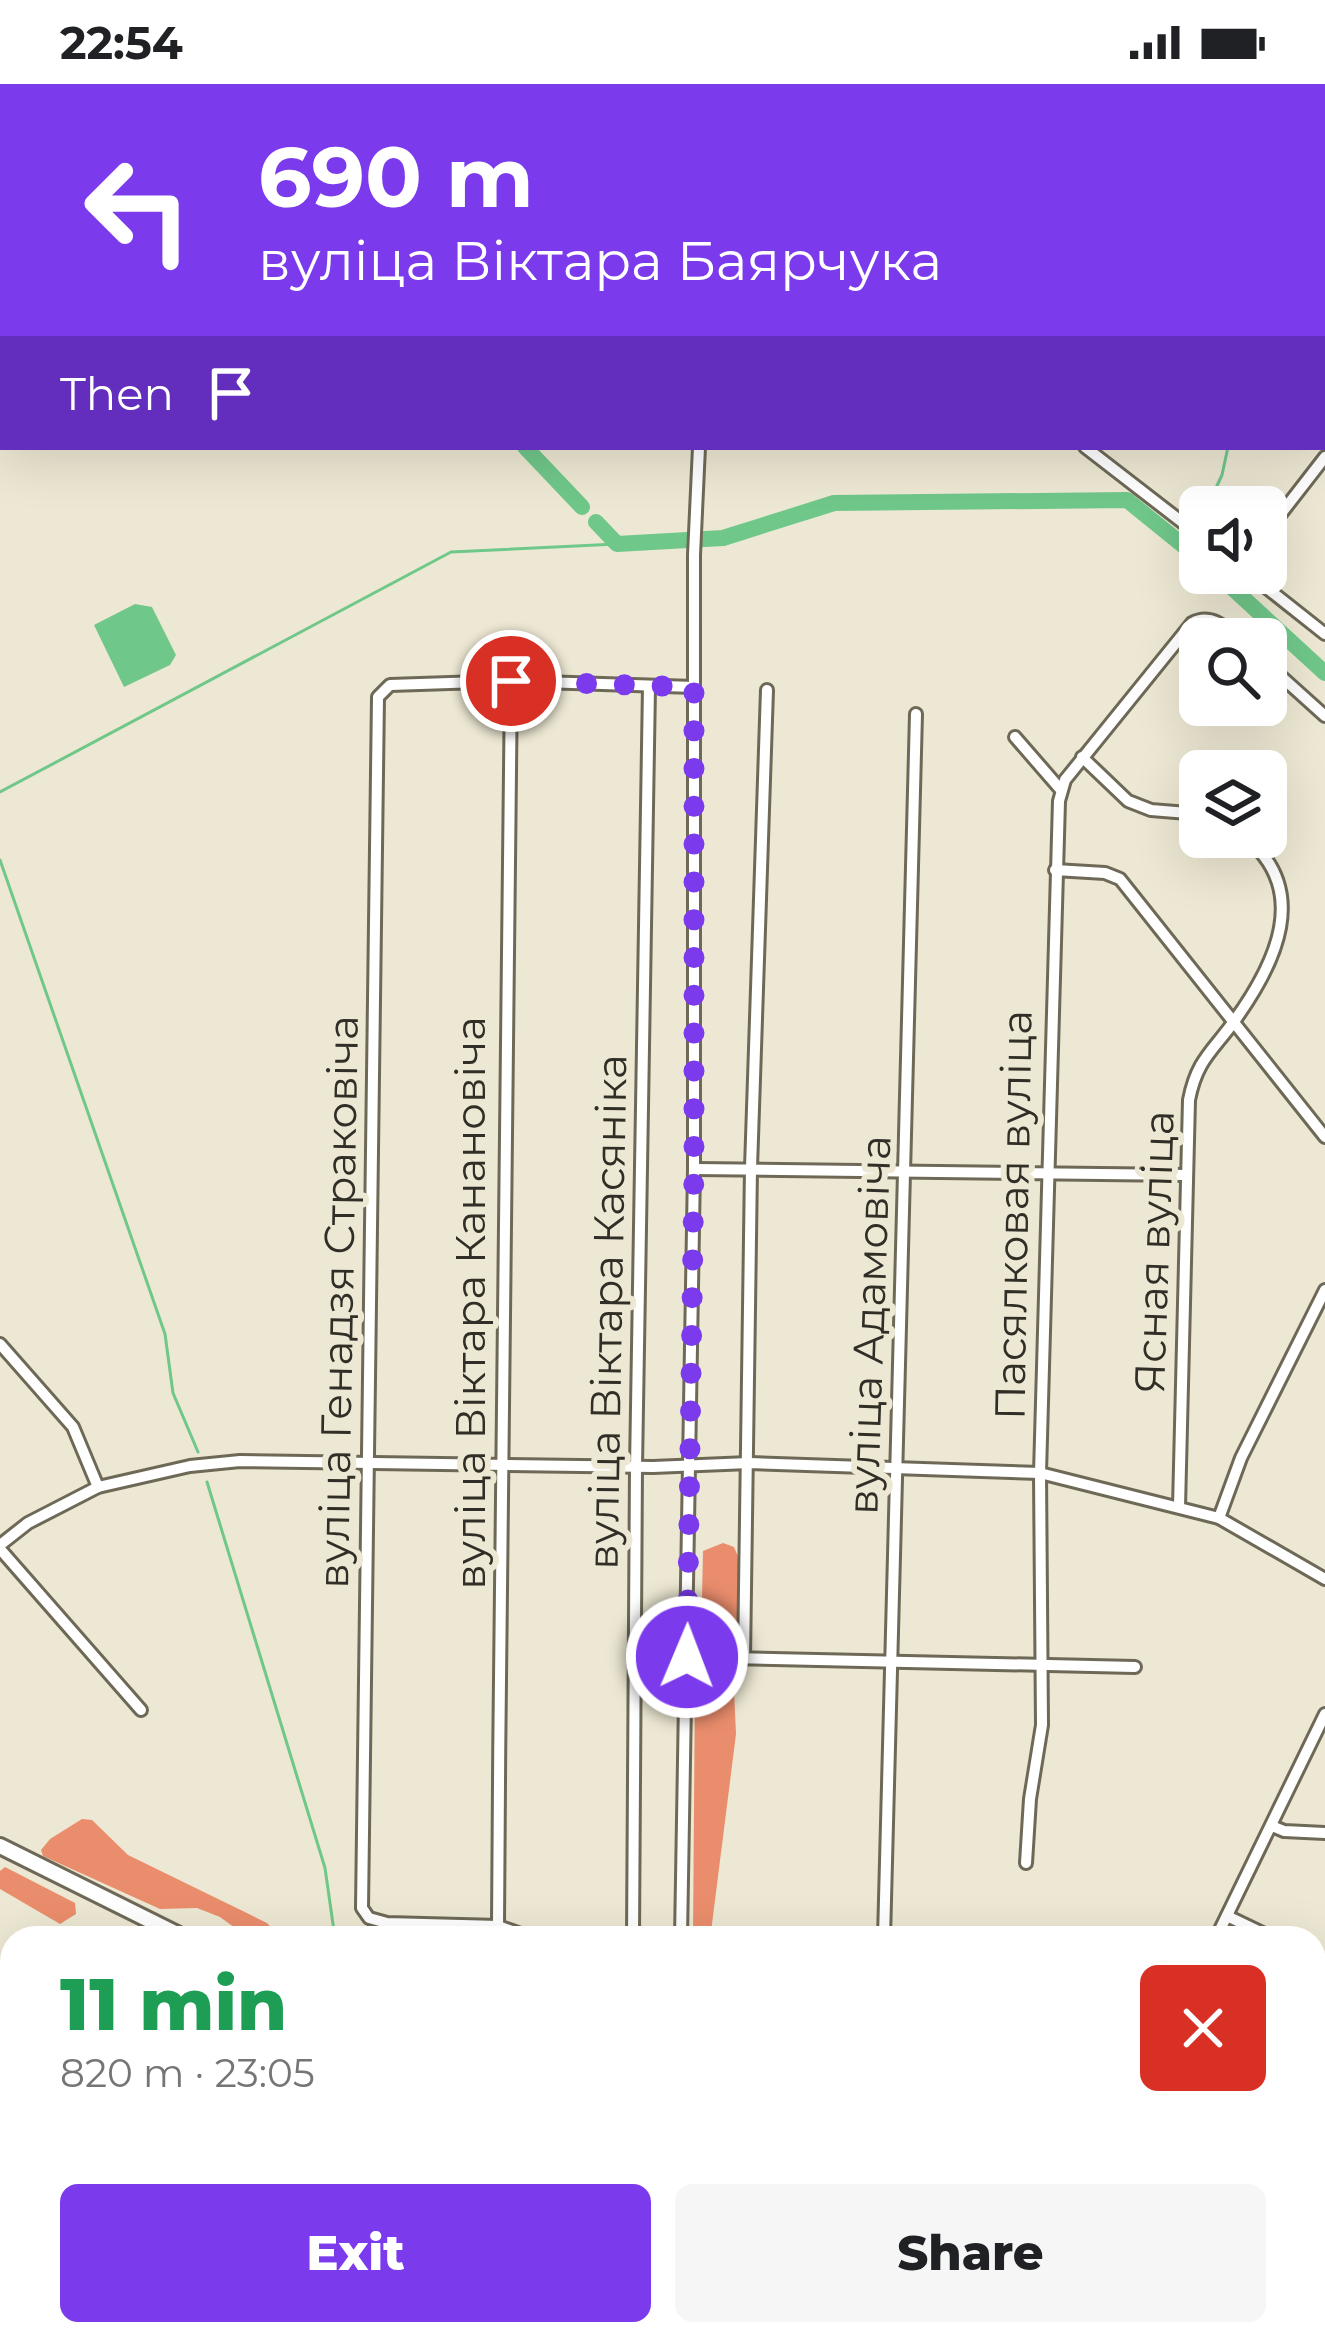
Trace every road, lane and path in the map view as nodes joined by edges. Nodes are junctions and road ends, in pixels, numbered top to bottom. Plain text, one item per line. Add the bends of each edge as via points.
1 (699, 450) edge
2 (1089, 450) edge
3 (1324, 452) edge
4 (1287, 504) edge
5 (1179, 520) edge
6 (1275, 594) edge
7 (1325, 634) edge
8 (1179, 639) edge
9 (511, 681) junction
10 (1287, 682) edge
11 (649, 687) junction
12 (694, 687) junction
13 (767, 690) dead end
14 (916, 714) dead end
15 (1325, 716) edge
16 (1015, 737) dead end
17 (1082, 758) junction
18 (1061, 790) junction
19 (1179, 812) edge
20 (1261, 858) edge
21 (1054, 870) junction
22 (1237, 1017) junction
23 (1325, 1137) edge
24 (694, 1168) junction
25 (752, 1168) junction
26 (907, 1170) junction
27 (1047, 1172) junction
28 (1186, 1175) junction
29 (1325, 1291) edge
30 (0, 1343) edge
31 (370, 1462) junction
32 (749, 1463) junction
33 (690, 1464) junction
34 (504, 1466) junction
35 (636, 1467) junction
36 (898, 1468) junction
37 (1040, 1473) junction
38 (98, 1486) junction
39 (1179, 1507) junction
40 (1219, 1518) junction
41 (0, 1547) edge
42 (1325, 1579) edge
43 (687, 1657) junction
44 (744, 1659) junction
45 (892, 1661) junction
46 (1040, 1666) junction
47 (1135, 1666) dead end
48 (141, 1710) dead end
49 (1325, 1714) edge
50 (1272, 1826) junction
51 (1325, 1833) edge
52 (0, 1846) edge
53 (1026, 1864) dead end
54 (1227, 1916) junction
55 (149, 1926) edge
56 (498, 1926) joint
57 (633, 1926) edge
58 (681, 1926) edge
59 (884, 1926) edge
60 (1222, 1926) edge
61 (1248, 1926) edge

1 - 12 street
2 - 5 street
3 - 4 street
6 - 7 street
8 - 17 street, Пасялковая вуліца
9 - 11 street
9 - 31 street, вуліца Генадзя Страковіча via 390,685 378,697
9 - 34 street, вуліца Віктара Канановіча
10 - 15 street
11 - 12 street
11 - 35 street, вуліца Віктара Касяніка
12 - 24 street
13 - 25 street
14 - 26 street, вуліца Адамовіча
16 - 18 street
17 - 18 street, Пасялковая вуліца
17 - 19 street via 1129,801
18 - 21 street, Пасялковая вуліца
20 - 22 street, Ясная вуліца via 1281,883 1278,944
21 - 22 street via 1120,879
21 - 27 street, Пасялковая вуліца
22 - 23 street
22 - 28 street, Ясная вуліца via 1194,1074
24 - 25 street
24 - 33 street
25 - 26 street
25 - 32 street
26 - 27 street
26 - 36 street, вуліца Адамовіча
27 - 28 street
27 - 37 street, Пасялковая вуліца
28 - 39 street, Ясная вуліца
29 - 40 street
30 - 38 street via 73,1427
31 - 34 street
31 - 38 street via 240,1461
31 - 56 street, вуліца Генадзя Страковіча via 362,1908 387,1923
32 - 33 street
32 - 36 street
32 - 44 street
33 - 35 street
33 - 43 street
34 - 35 street
34 - 56 street, вуліца Віктара Канановіча
35 - 57 street, вуліца Віктара Касяніка
36 - 37 street
36 - 45 street, вуліца Адамовіча
37 - 39 street
37 - 46 street, Пасялковая вуліца
38 - 41 street via 28,1522
39 - 40 street
40 - 42 street
41 - 48 street
43 - 44 street
43 - 58 street
44 - 45 street
45 - 46 street
45 - 59 street, вуліца Адамовіча
46 - 47 street
46 - 53 street, Пасялковая вуліца via 1042,1725
49 - 50 street
50 - 51 street
50 - 54 street
52 - 55 main road
54 - 60 street
54 - 61 street

